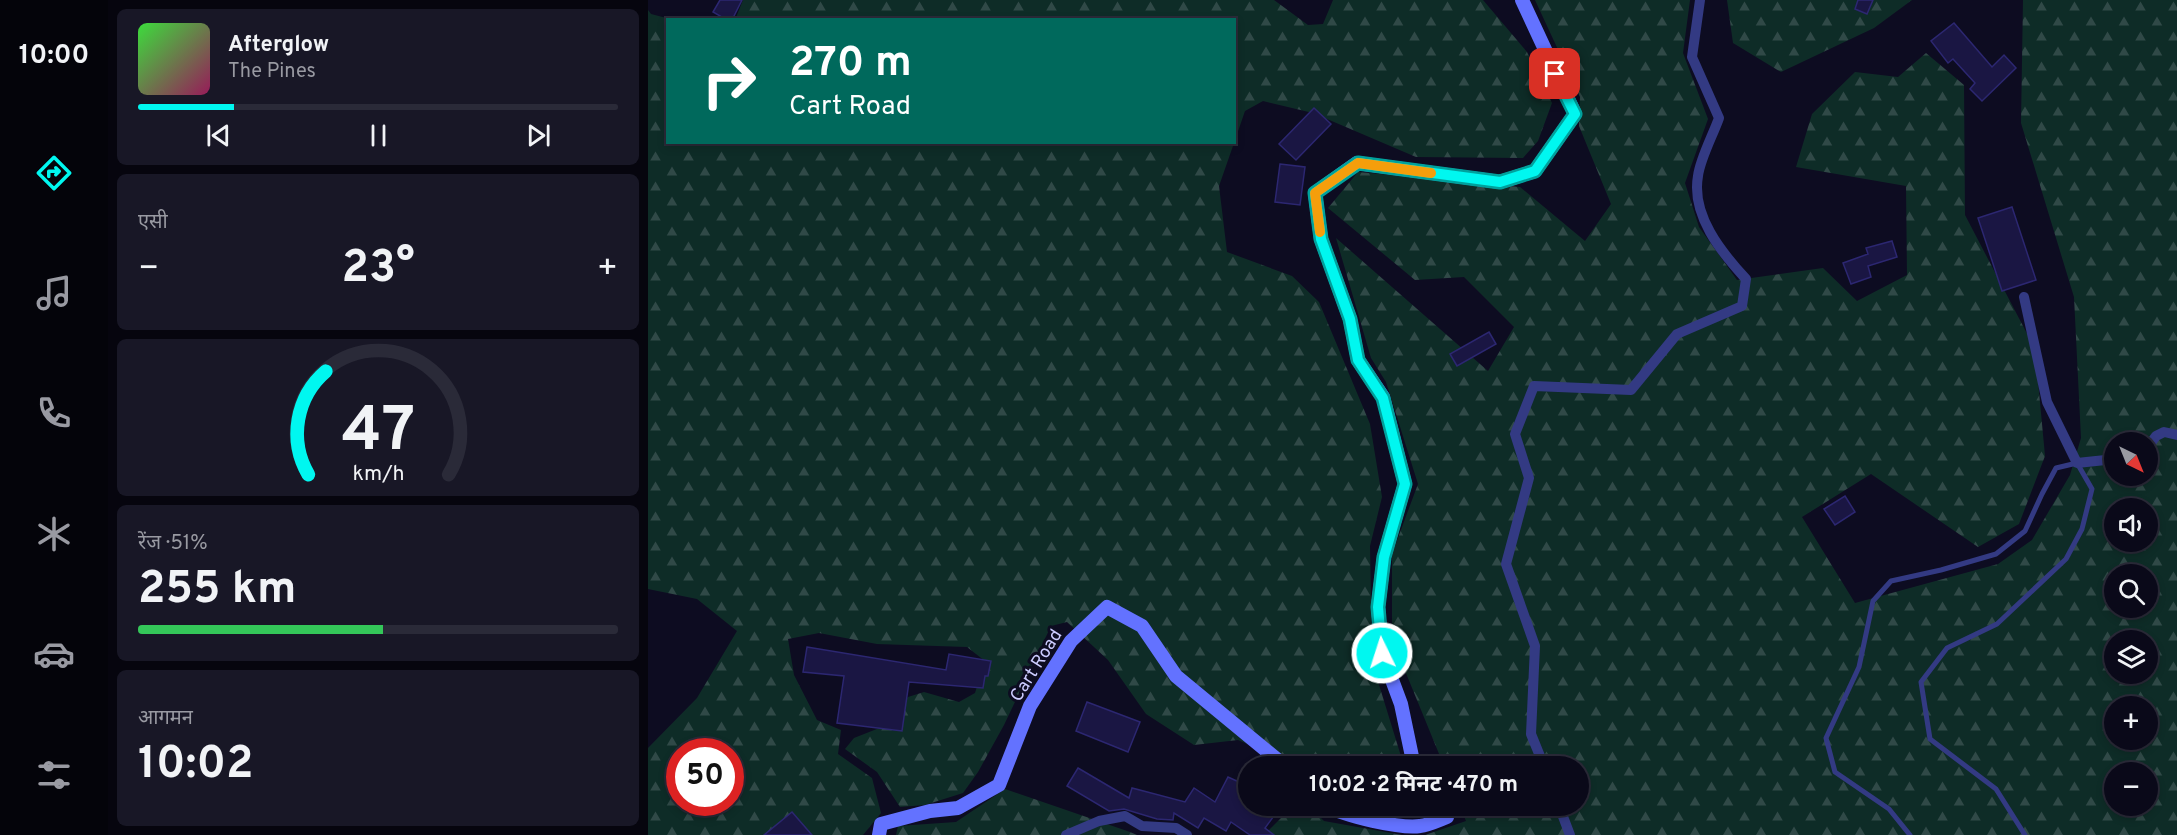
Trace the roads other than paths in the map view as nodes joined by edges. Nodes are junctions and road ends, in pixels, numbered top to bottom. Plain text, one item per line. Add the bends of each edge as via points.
1 (1522, 0) edge
2 (1700, 0) edge
3 (2024, 297) dead end
4 (2158, 435) edge
5 (2177, 435) edge
6 (2104, 460) edge
7 (2077, 463) junction
8 (1273, 756) edge
9 (1412, 756) edge
10 (1540, 756) edge
11 (1358, 816) edge
12 (1446, 816) edge
13 (1563, 816) edge
14 (879, 835) edge
15 (1066, 835) edge
16 (1187, 835) edge
17 (1570, 835) edge
18 (1910, 835) edge
19 (2025, 835) edge

1 - 9 main road via 1575,114 1535,171 1500,182 1358,163 1315,193 1321,239 1350,319 1358,360 1383,398 1405,484 1384,557 1378,607 1382,653 1401,704
2 - 10 street via 1692,57 1719,118 1698,176 1698,206 1723,254 1746,279 1742,306 1677,334 1631,390 1534,386 1515,434 1529,478 1506,564 1535,646 1531,734
3 - 7 street via 2047,402
4 - 5 street
6 - 7 street
7 - 18 lane via 2056,468 2025,531 1996,554 1891,581 1873,601 1859,667 1826,738 1835,772 1889,809
7 - 19 lane via 2092,489 2082,529 2066,559 1997,624 1947,648 1921,682 1930,739 1996,789
8 - 14 main road, Cart Road via 1176,676 1142,626 1107,607 1071,640 1030,706 999,785 958,808 881,824
11 - 12 main road via 1419,826
13 - 17 street
15 - 16 street via 1099,821 1125,816 1142,826 1176,828

